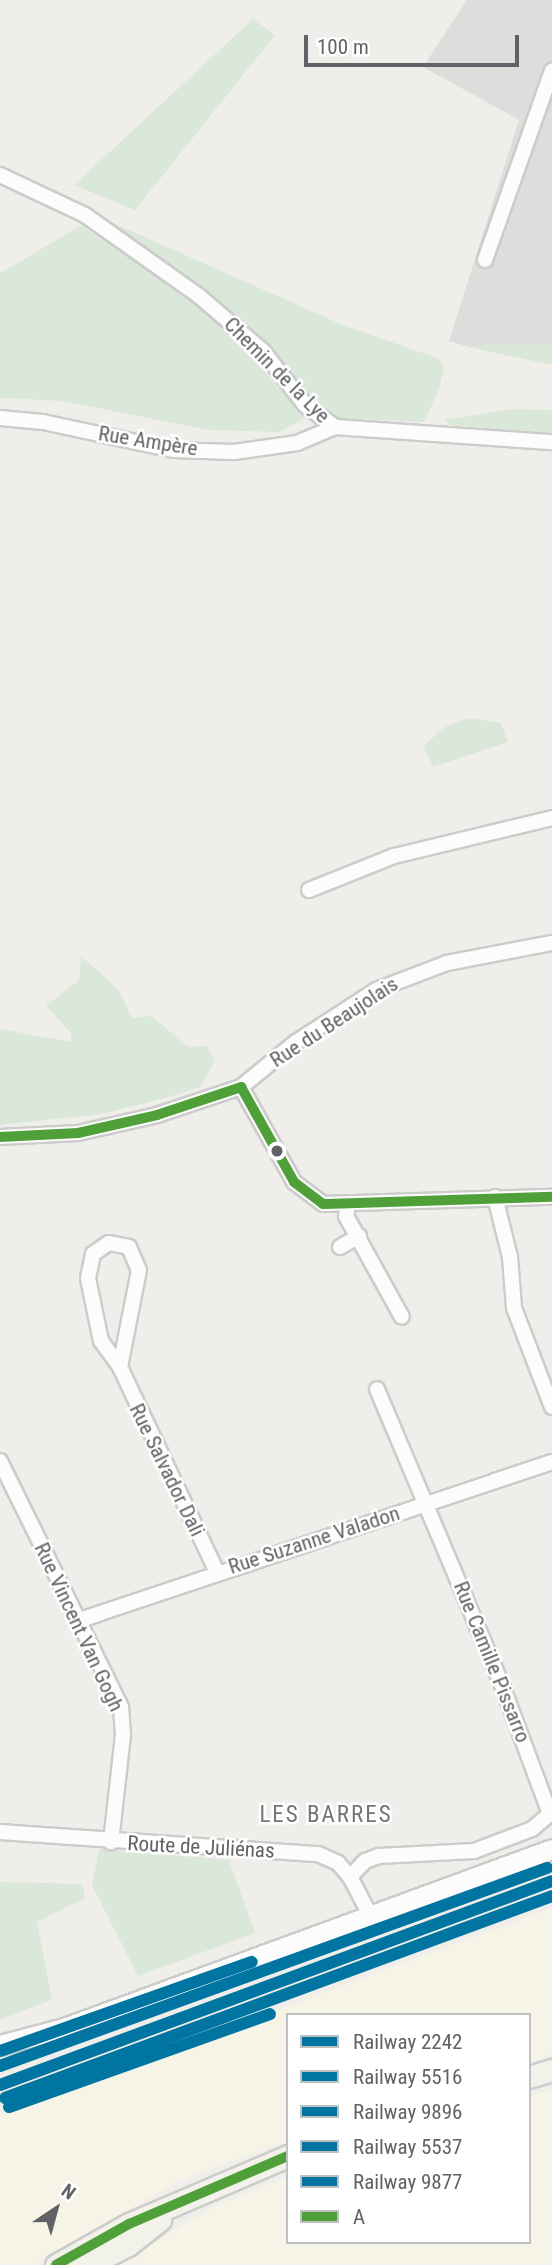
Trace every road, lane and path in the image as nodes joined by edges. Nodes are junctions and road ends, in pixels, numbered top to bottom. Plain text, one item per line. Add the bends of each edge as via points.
1 (552, 71) edge
2 (0, 174) edge
3 (485, 260) dead end
4 (0, 418) edge
5 (335, 427) junction
6 (552, 442) edge
7 (552, 818) edge
8 (309, 890) dead end
9 (552, 943) edge
10 (242, 1087) junction
11 (0, 1137) edge
12 (495, 1196) junction
13 (552, 1197) edge
14 (348, 1206) junction
15 (359, 1236) junction
16 (340, 1247) dead end
17 (402, 1317) dead end
18 (120, 1367) junction
19 (377, 1390) dead end
20 (552, 1407) edge
21 (0, 1461) edge
22 (552, 1462) edge
23 (426, 1503) junction
24 (216, 1572) junction
25 (77, 1621) junction
26 (0, 1832) edge
27 (111, 1842) junction
28 (552, 1849) edge
29 (351, 1877) junction
30 (370, 1915) junction
31 (0, 2045) edge
32 (552, 2070) edge
33 (531, 2076) edge
34 (286, 2157) edge
35 (176, 2208) junction
36 (56, 2265) edge
37 (89, 2265) edge

1 - 3 street
2 - 5 street, Chemin de la Lye via 86,215 199,296 263,351 305,405
4 - 5 street, Rue Ampère via 43,422 174,450 234,452 297,443
5 - 6 street, Chemin de la Lye
7 - 8 street via 394,856
9 - 10 street, Rue du Beaujolais via 447,962 376,990 296,1042
10 - 11 street, Rue du Beaujolais via 158,1115 78,1133
10 - 14 street via 294,1182 312,1199
12 - 13 street
12 - 14 street
12 - 20 street via 510,1257 514,1308
14 - 15 street via 346,1216
15 - 16 street
15 - 17 street
18 - 18 street, Rue Salvador Dali via 101,1341 88,1278 93,1254 109,1244 129,1247 139,1270
18 - 24 street, Rue Salvador Dali
19 - 23 street
21 - 25 street, Rue Vincent Van Gogh
22 - 23 street, Rue Suzanne Valadon
23 - 24 street, Rue Suzanne Valadon
23 - 29 street, Rue Camille Pissarro via 550,1814 532,1829 474,1851 379,1856 365,1861
24 - 25 street, Rue Suzanne Valadon
25 - 27 street, Rue Vincent Van Gogh via 123,1717
26 - 27 street, Route de Juliénas
27 - 29 street, Route de Juliénas via 318,1854 338,1863
28 - 30 main road
29 - 30 street, Route de Juliénas
30 - 31 main road via 64,2028
32 - 33 main road
34 - 35 main road
35 - 36 main road via 129,2224
35 - 37 main road via 128,2245

